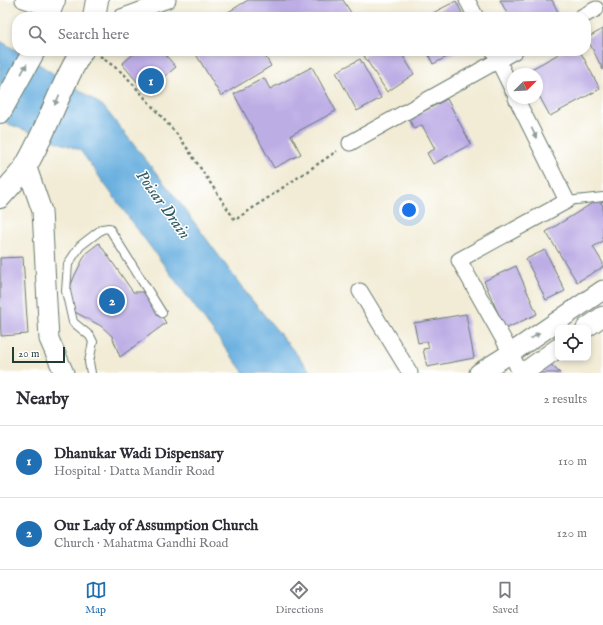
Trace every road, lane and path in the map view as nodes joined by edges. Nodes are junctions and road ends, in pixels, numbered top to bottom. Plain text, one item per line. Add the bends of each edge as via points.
1 (24, 0) edge
2 (97, 0) edge
3 (168, 0) edge
4 (467, 0) edge
5 (50, 8) edge
6 (596, 9) dead end
7 (95, 12) edge
8 (135, 12) edge
9 (473, 12) edge
10 (590, 12) edge
11 (31, 56) edge
12 (495, 56) edge
13 (85, 57) edge
14 (507, 79) edge
15 (519, 104) edge
16 (0, 112) edge
17 (350, 143) joint
18 (31, 156) junction
19 (0, 197) edge
20 (603, 197) edge
21 (567, 201) junction
22 (603, 290) edge
23 (360, 291) dead end
24 (162, 313) dead end
25 (603, 316) edge
26 (590, 325) edge
27 (555, 350) edge
28 (510, 353) junction
29 (64, 373) edge
30 (91, 373) edge
31 (410, 373) edge
32 (479, 373) edge
33 (522, 373) edge

1 - 5 street
2 - 7 main road
3 - 8 street
4 - 9 street
6 - 10 street
16 -> 11 main road
12 - 14 street
12 - 17 street
13 - 17 path via 124,74 181,138 235,220
13 -> 18 main road
15 -> 21 street
18 - 19 main road
18 - 29 street via 42,211 49,339
20 - 21 lane
21 - 28 street via 459,260
28 -> 22 street
23 - 31 street
24 - 30 lane via 109,228 102,229 80,246 68,264 66,291 73,322 90,336 93,342 89,362
25 - 26 street
27 - 33 street
28 - 32 street
28 - 33 street

